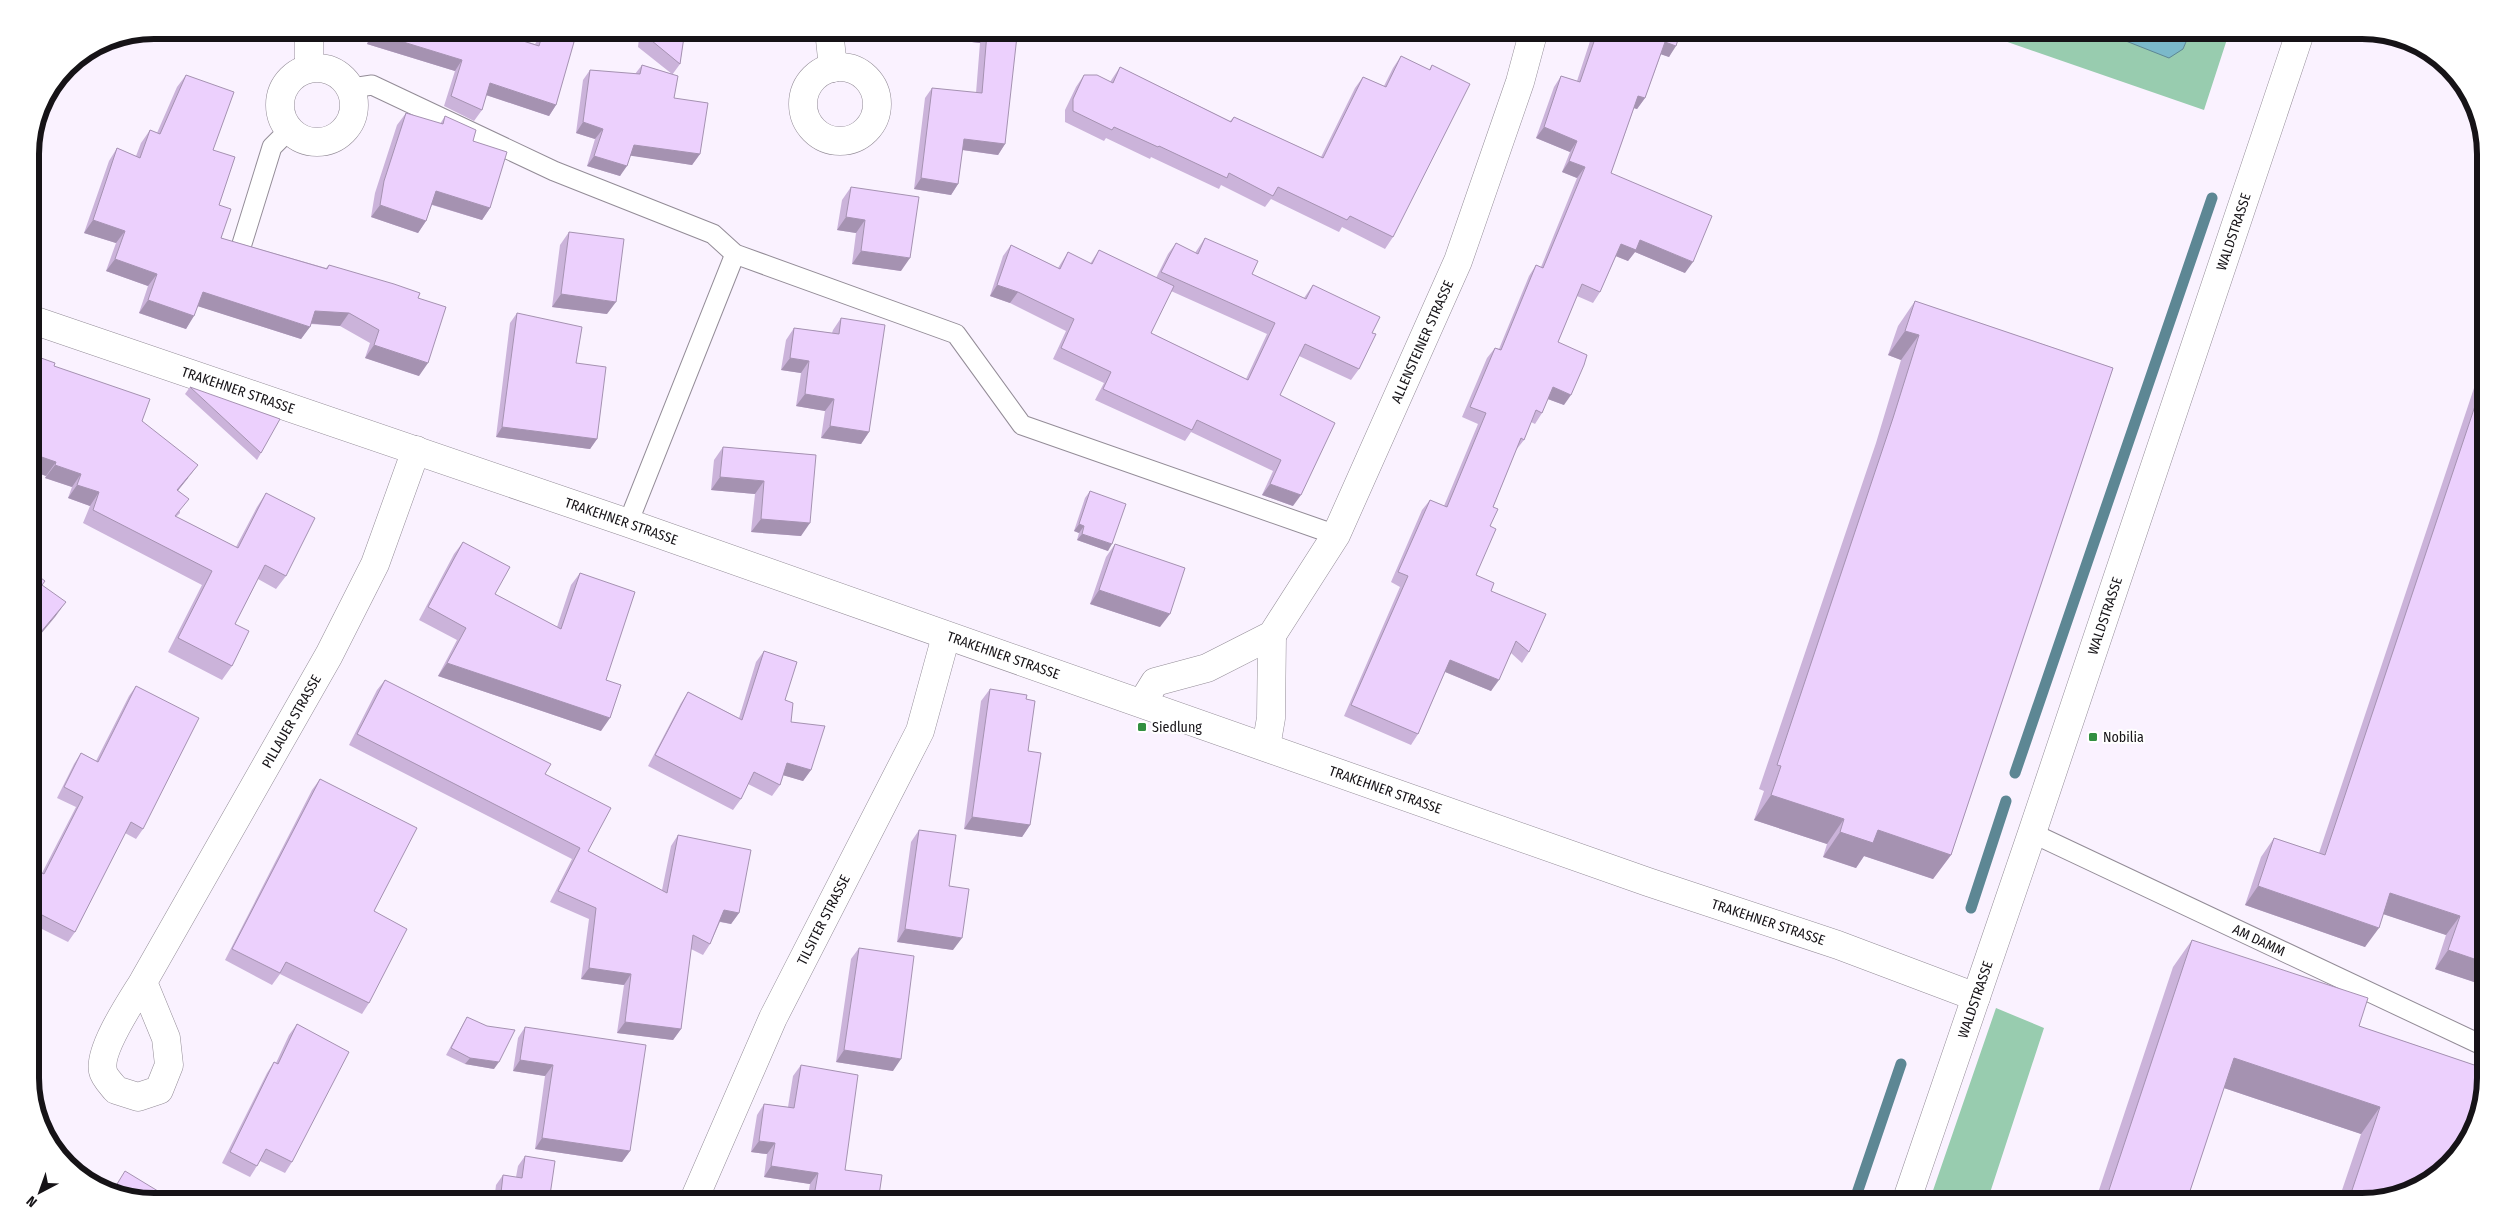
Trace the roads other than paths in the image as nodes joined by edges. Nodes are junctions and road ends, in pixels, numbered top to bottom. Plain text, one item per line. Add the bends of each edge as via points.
1 (309, 39) edge
2 (830, 39) edge
3 (1532, 39) edge
4 (2299, 39) edge
5 (309, 67) junction
6 (833, 68) dead end
7 (352, 88) junction
8 (289, 130) junction
9 (241, 247) edge
10 (736, 254) junction
11 (39, 321) edge
12 (416, 450) junction
13 (628, 523) junction
14 (1336, 535) junction
15 (1272, 635) junction
16 (946, 636) junction
17 (1142, 703) junction
18 (1266, 747) junction
19 (2032, 833) junction
20 (143, 982) dead end
21 (1976, 997) junction
22 (2477, 1043) edge
23 (697, 1193) edge
24 (1909, 1193) edge

1 - 5 street
2 - 6 street
3 - 14 street, ALLENSTEINER STRASSE via 1520,82 1458,261
4 - 19 street, WALDSTRASSE
5 - 7 street via 326,67 342,75
5 - 8 street via 292,76 281,92 280,112
7 - 8 street via 356,106 351,123 338,137 321,143 304,140
7 - 10 lane via 372,85 554,171 713,234
8 - 9 lane via 272,147
10 - 13 lane
10 - 14 lane via 956,334 1022,425
11 - 12 street, TRAKEHNER STRASSE
12 - 13 street, TRAKEHNER STRASSE
12 - 20 street, PILLAUER STRASSE via 375,564 334,646
13 - 16 street, TRAKEHNER STRASSE
14 - 15 street, ALLENSTEINER STRASSE
15 - 17 street via 1207,668 1155,682
15 - 18 street via 1271,718
16 - 17 street, TRAKEHNER STRASSE
16 - 23 street, TILSITER STRASSE via 920,731 773,1018
17 - 18 street, TRAKEHNER STRASSE
18 - 21 street, TRAKEHNER STRASSE via 1648,882 1838,945
19 - 21 street, WALDSTRASSE
19 - 22 lane, AM DAMM
21 - 24 street, WALDSTRASSE

